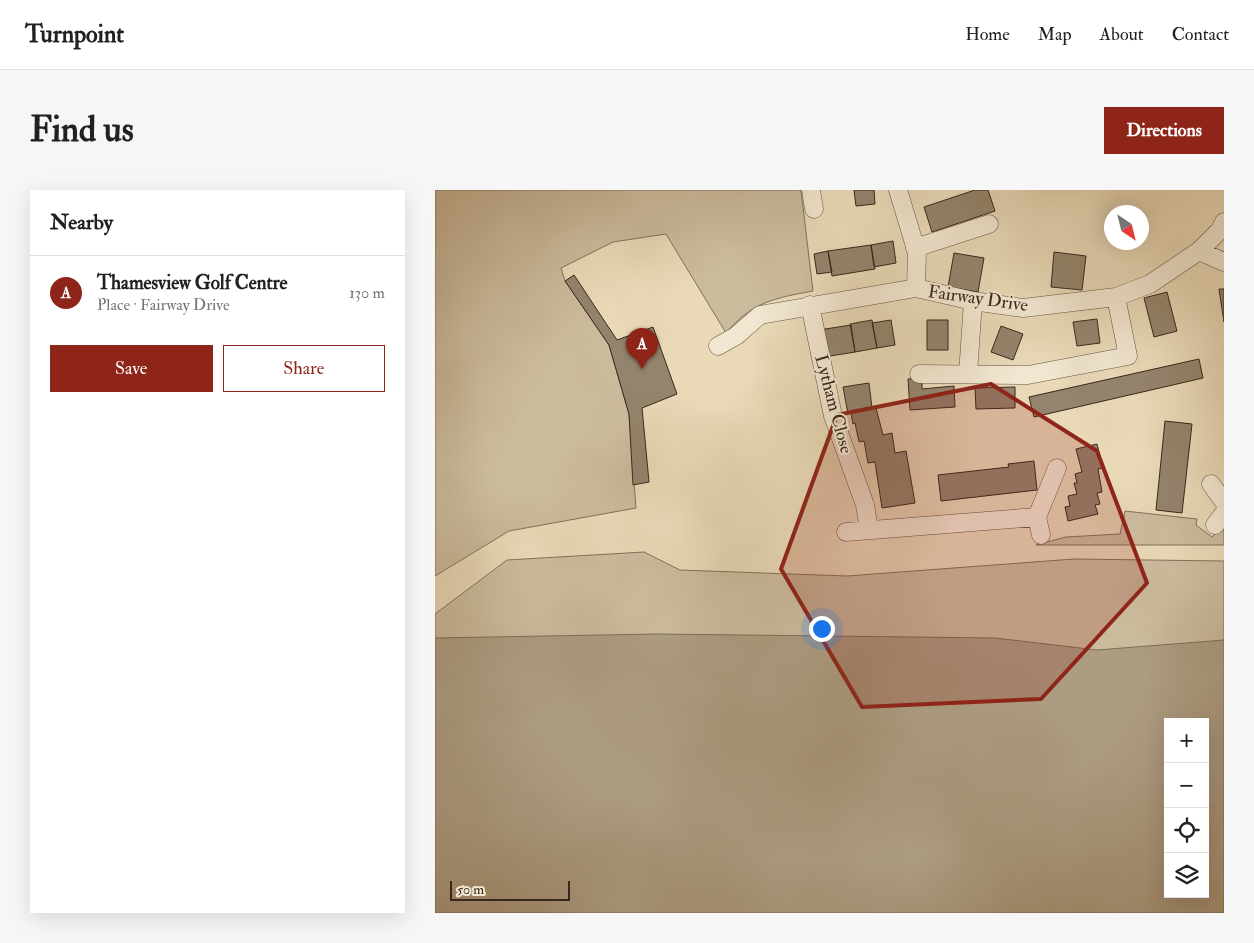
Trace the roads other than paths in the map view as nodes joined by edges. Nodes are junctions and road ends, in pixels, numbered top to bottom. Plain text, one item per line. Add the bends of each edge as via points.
1 (811, 190) edge
2 (898, 190) edge
3 (814, 208) dead end
4 (1224, 222) edge
5 (989, 224) dead end
6 (915, 248) junction
7 (1199, 251) junction
8 (1224, 262) edge
9 (916, 288) junction
10 (1116, 298) junction
11 (973, 301) junction
12 (810, 305) junction
13 (718, 346) dead end
14 (919, 374) dead end
15 (968, 374) junction
16 (1057, 468) dead end
17 (1211, 484) dead end
18 (1224, 502) edge
19 (1037, 517) junction
20 (869, 530) junction
21 (847, 532) dead end
22 (1041, 535) dead end

1 - 3 street
2 - 6 street
4 - 7 street, Fairway Drive
5 - 6 street
6 - 9 street
7 - 8 street
7 - 10 street, Fairway Drive via 1150,284
9 - 11 street, Fairway Drive
9 - 12 street, Fairway Drive
10 - 11 street, Fairway Drive via 1023,308
10 - 15 street via 1128,356 1027,375
11 - 15 street
12 - 13 street, Fairway Drive via 760,315 737,336
12 - 20 street, Lytham Close via 833,416 865,505
14 - 15 street
16 - 19 street
17 - 18 street
19 - 20 street
19 - 22 street
20 - 21 street

